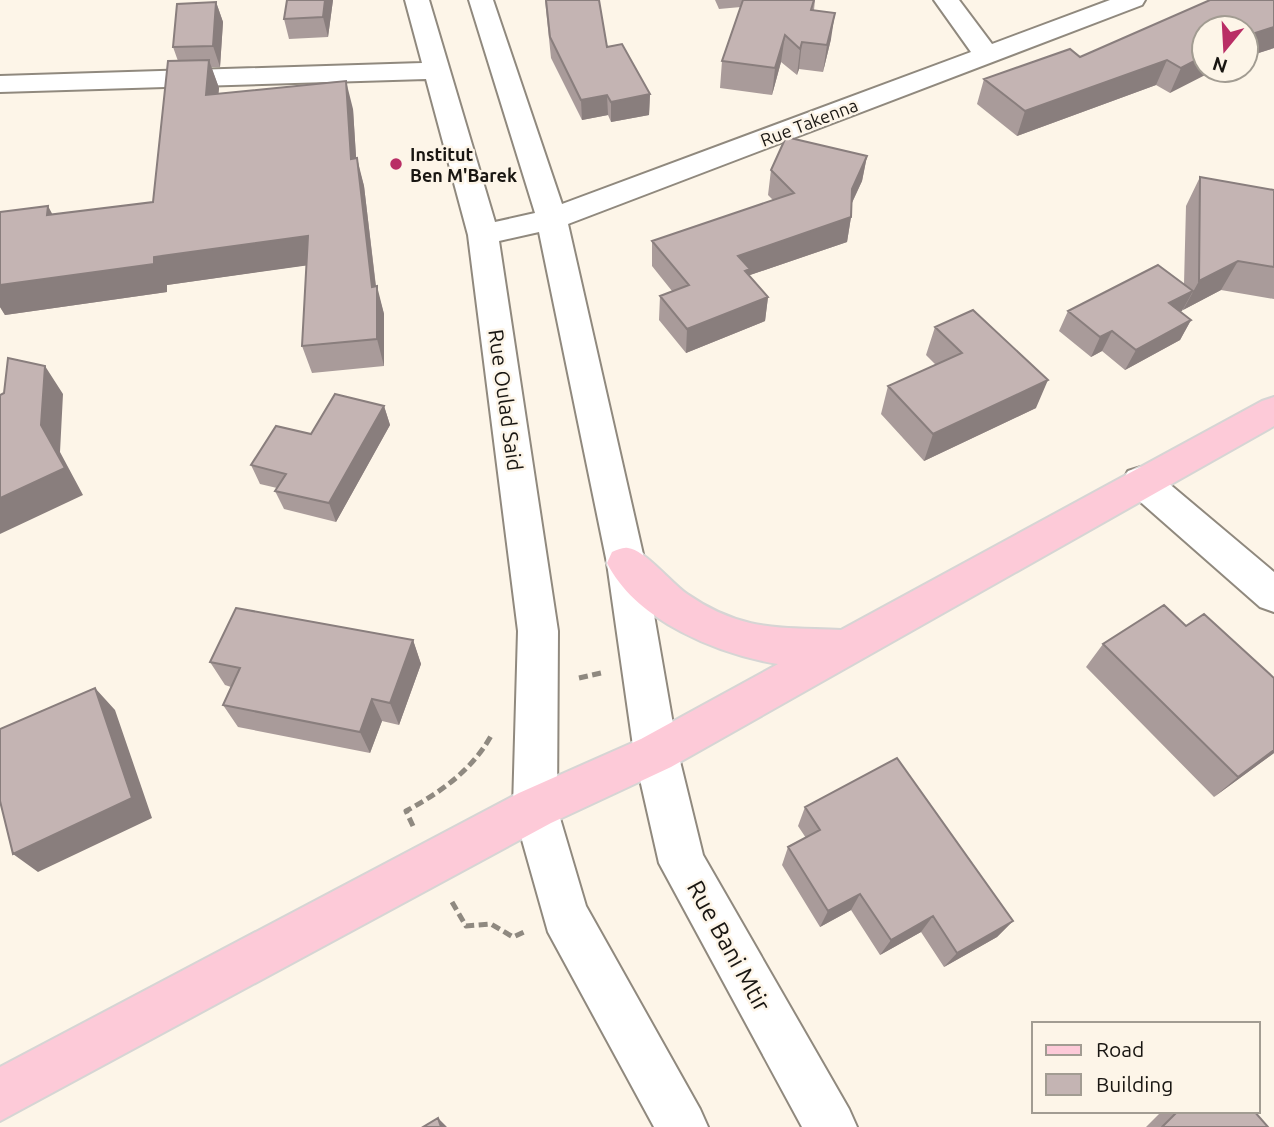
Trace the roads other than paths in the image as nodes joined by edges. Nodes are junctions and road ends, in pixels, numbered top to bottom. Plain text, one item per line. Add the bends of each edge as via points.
1 (417, 0) edge
2 (481, 0) edge
3 (946, 0) edge
4 (1133, 0) edge
5 (986, 54) junction
6 (437, 71) junction
7 (0, 84) edge
8 (552, 219) junction
9 (483, 234) junction
10 (1274, 410) edge
11 (1141, 481) junction
12 (626, 563) junction
13 (1274, 595) edge
14 (846, 646) junction
15 (656, 753) junction
16 (535, 808) junction
17 (0, 1095) edge
18 (682, 1127) edge
19 (831, 1127) edge

1 - 6 street, Rue Oulad Said
2 - 8 street
3 - 5 street
4 - 5 street, Rue Takenna
5 - 8 street, Rue Takenna
6 - 7 street
6 - 9 street, Rue Oulad Said
8 - 9 street, Rue Takenna
8 - 12 street
9 - 16 street, Rue Oulad Said via 538,632
10 - 11 main road
11 - 13 street
11 - 14 main road
12 - 14 main road via 683,614 720,632 761,645 804,650
12 - 15 street
14 - 15 main road
15 - 16 main road
15 - 19 street, Rue Bani Mtir via 682,863
16 - 17 main road
16 - 18 street via 565,915

